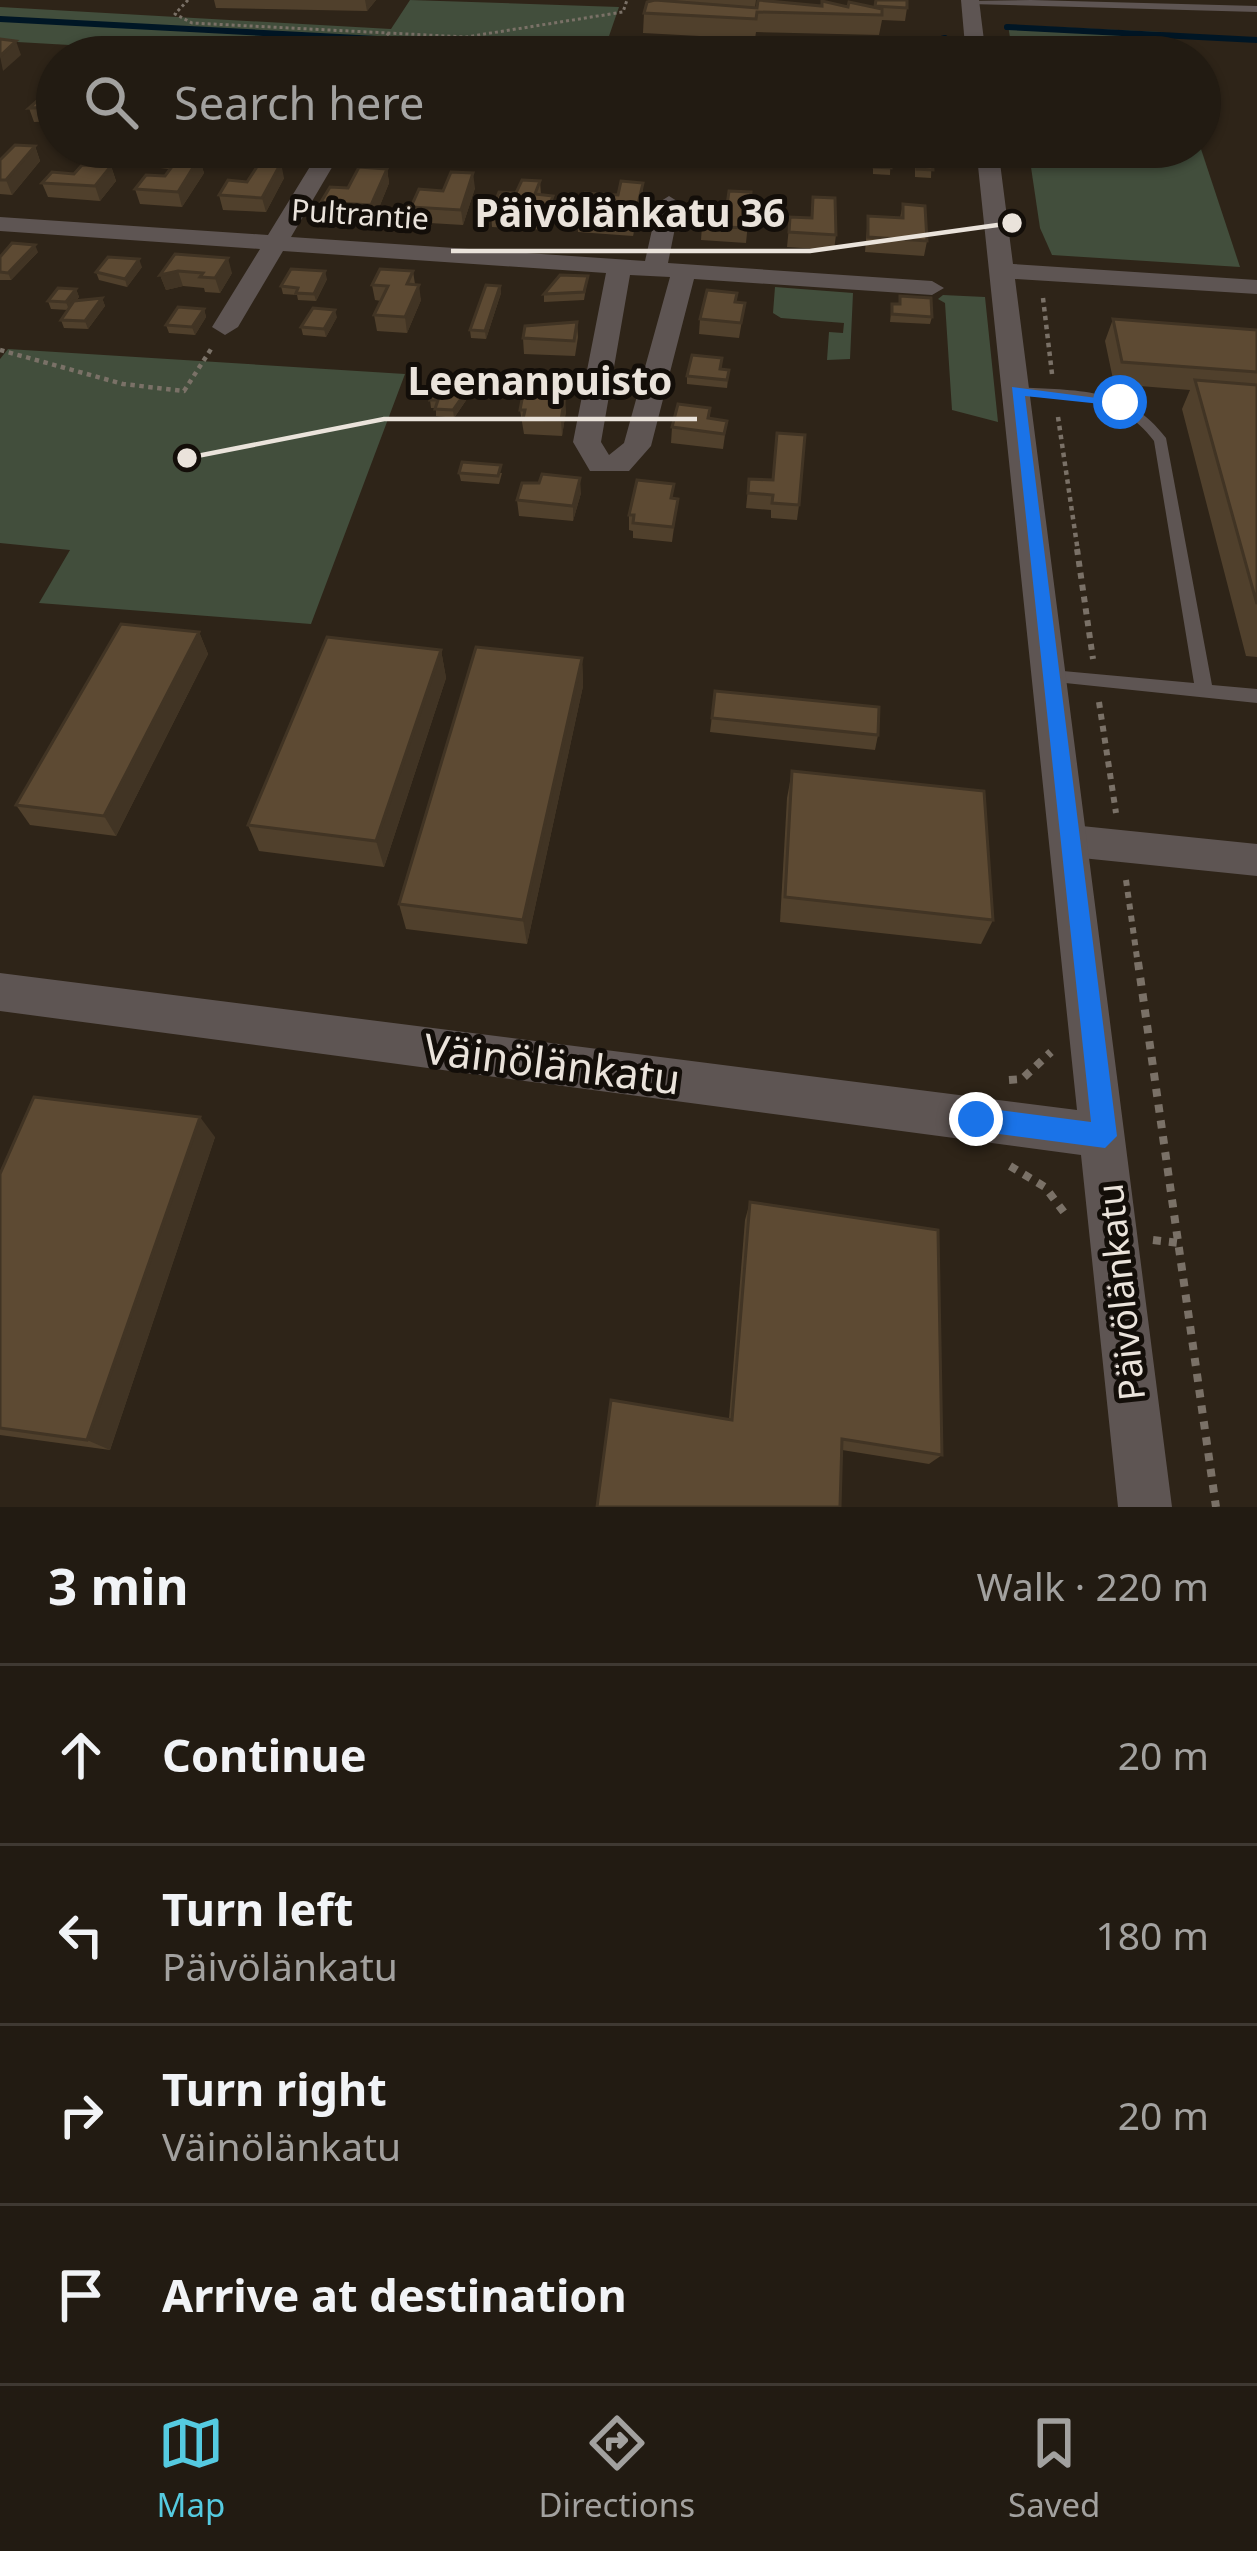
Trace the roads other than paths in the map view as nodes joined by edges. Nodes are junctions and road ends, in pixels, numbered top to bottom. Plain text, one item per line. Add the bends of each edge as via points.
1 (970, 1) edge
2 (1077, 1) edge
3 (1149, 3) edge
4 (1257, 6) edge
5 (974, 36) edge
6 (320, 168) edge
7 (990, 168) edge
8 (669, 203) dead end
9 (0, 224) edge
10 (275, 243) junction
11 (619, 266) junction
12 (655, 269) junction
13 (684, 271) junction
14 (1002, 271) junction
15 (1257, 287) edge
16 (932, 288) dead end
17 (225, 327) road end
18 (1017, 391) junction
19 (1052, 676) junction
20 (1204, 691) junction
21 (1257, 696) edge
22 (1072, 841) junction
23 (1257, 860) edge
24 (0, 992) edge
25 (1105, 1136) junction
26 (1145, 1507) edge

1 - 2 lane
1 - 5 street
2 - 3 lane
3 - 4 lane
6 - 10 street
7 - 14 street, Päivölänkatu
8 - 12 street
9 - 10 street, Pultrantie
10 - 11 street, Pultrantie
10 - 17 street
11 - 12 street, Pultrantie
11 - 13 street via 587,442 600,464 619,464 637,446
12 - 13 street, Pultrantie
13 - 16 street, Pultrantie
14 - 15 street
14 - 18 street, Päivölänkatu
18 - 19 street, Päivölänkatu
18 - 20 lane via 1120,402 1147,417 1161,441
19 - 20 lane
19 - 22 street, Päivölänkatu
20 - 21 lane
22 - 23 street
22 - 25 street, Päivölänkatu
24 - 25 street, Väinölänkatu
25 - 26 street, Päivölänkatu

